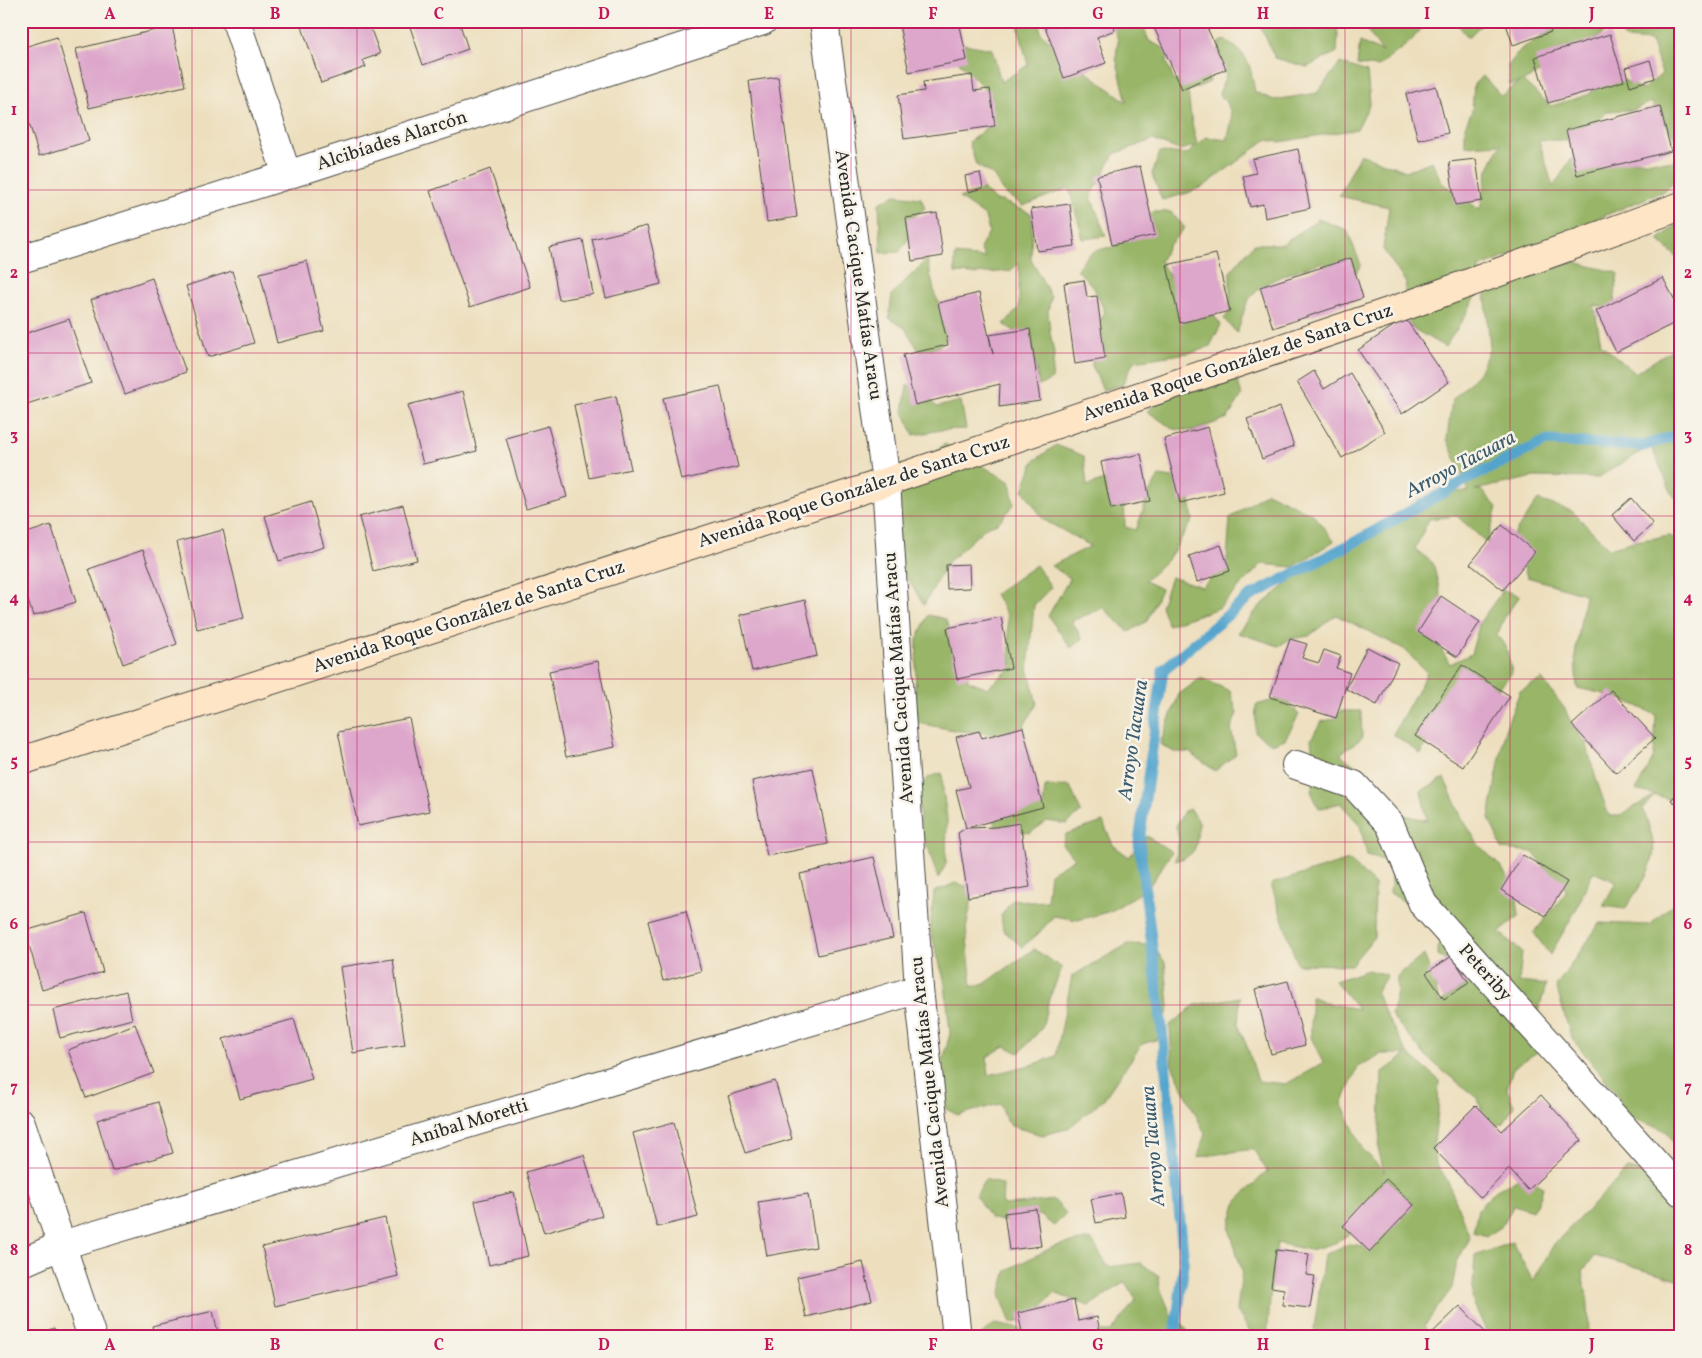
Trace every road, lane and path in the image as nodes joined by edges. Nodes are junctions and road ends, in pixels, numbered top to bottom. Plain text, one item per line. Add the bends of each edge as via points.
1 (236, 21) edge
2 (763, 21) edge
3 (824, 21) edge
4 (287, 175) junction
5 (1681, 206) edge
6 (21, 259) edge
7 (886, 482) junction
8 (21, 761) edge
9 (1296, 765) dead end
10 (919, 989) junction
11 (21, 1123) edge
12 (1681, 1192) edge
13 (62, 1245) junction
14 (21, 1263) edge
15 (92, 1337) edge
16 (957, 1337) edge

1 - 4 street
2 - 4 street, Alcibíades Alarcón
3 - 7 street, Avenida Cacique Matías Aracu
4 - 6 street, Alcibíades Alarcón
5 - 7 main road, Avenida Roque González de Santa Cruz via 1403,307
7 - 8 main road, Avenida Roque González de Santa Cruz
7 - 10 street, Avenida Cacique Matías Aracu
9 - 12 street, Peteriby via 1354,785 1390,824 1423,904
10 - 13 street, Aníbal Moretti
10 - 16 street, Avenida Cacique Matías Aracu
11 - 13 street
13 - 14 street, Aníbal Moretti
13 - 15 street

